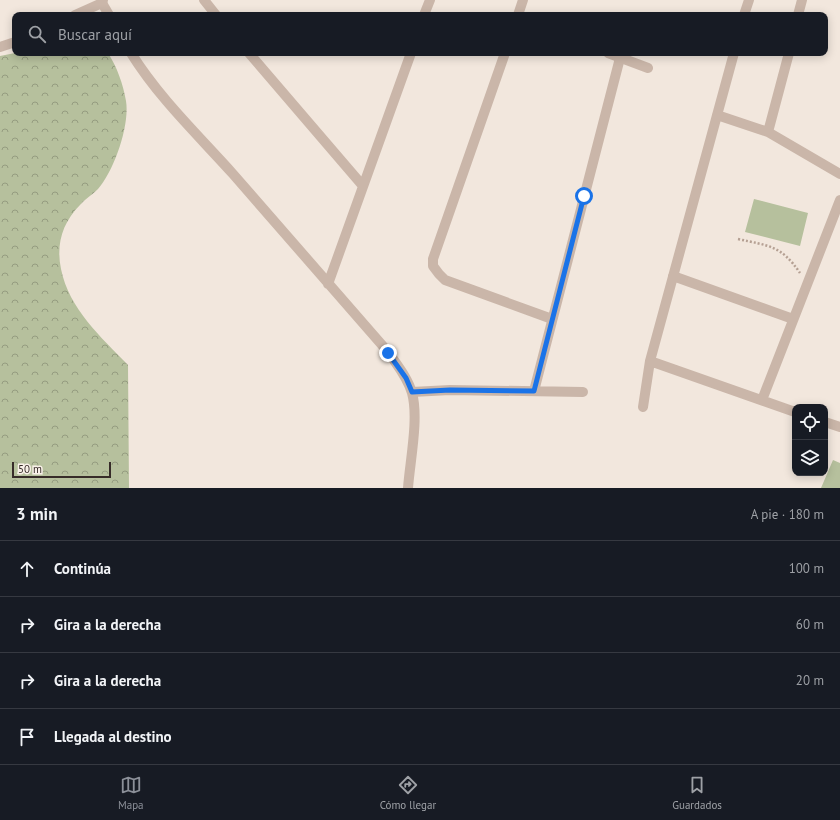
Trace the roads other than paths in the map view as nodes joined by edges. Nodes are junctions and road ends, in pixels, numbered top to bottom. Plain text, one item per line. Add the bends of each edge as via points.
1 (204, 0) edge
2 (430, 0) edge
3 (523, 0) edge
4 (749, 0) edge
5 (802, 0) edge
6 (102, 1) edge
7 (81, 12) edge
8 (108, 12) edge
9 (214, 12) edge
10 (425, 12) edge
11 (519, 12) edge
12 (745, 12) edge
13 (799, 12) edge
14 (12, 43) edge
15 (0, 46) edge
16 (133, 56) edge
17 (252, 56) edge
18 (410, 56) edge
19 (504, 56) edge
20 (615, 56) edge
21 (733, 56) edge
22 (788, 56) edge
23 (620, 58) junction
24 (648, 68) dead end
25 (717, 115) junction
26 (768, 132) junction
27 (840, 174) edge
28 (363, 186) junction
29 (840, 200) edge
30 (673, 276) junction
31 (328, 284) junction
32 (552, 319) junction
33 (793, 319) junction
34 (650, 361) junction
35 (534, 391) junction
36 (412, 392) junction
37 (583, 392) dead end
38 (762, 400) junction
39 (643, 407) dead end
40 (792, 411) edge
41 (828, 423) edge
42 (840, 427) edge
43 (408, 488) edge

1 - 9 street
2 - 10 street
3 - 11 street
4 - 12 street
5 - 13 street
6 - 7 street
6 - 8 street
14 - 15 street
16 - 31 street via 169,103
17 - 28 street
18 - 28 street
19 - 32 street via 433,259 433,266 438,274 456,285
20 - 23 street
21 - 25 street
22 - 26 street
23 - 24 street
23 - 32 street
25 - 26 street
25 - 30 street
26 - 27 street
28 - 31 street
29 - 33 street
30 - 33 street
30 - 34 street
31 - 36 street via 388,353 406,378
32 - 35 street
33 - 38 street
34 - 38 street
34 - 39 street
35 - 36 street
35 - 37 street
36 - 43 street via 415,413
38 - 40 street
41 - 42 street

